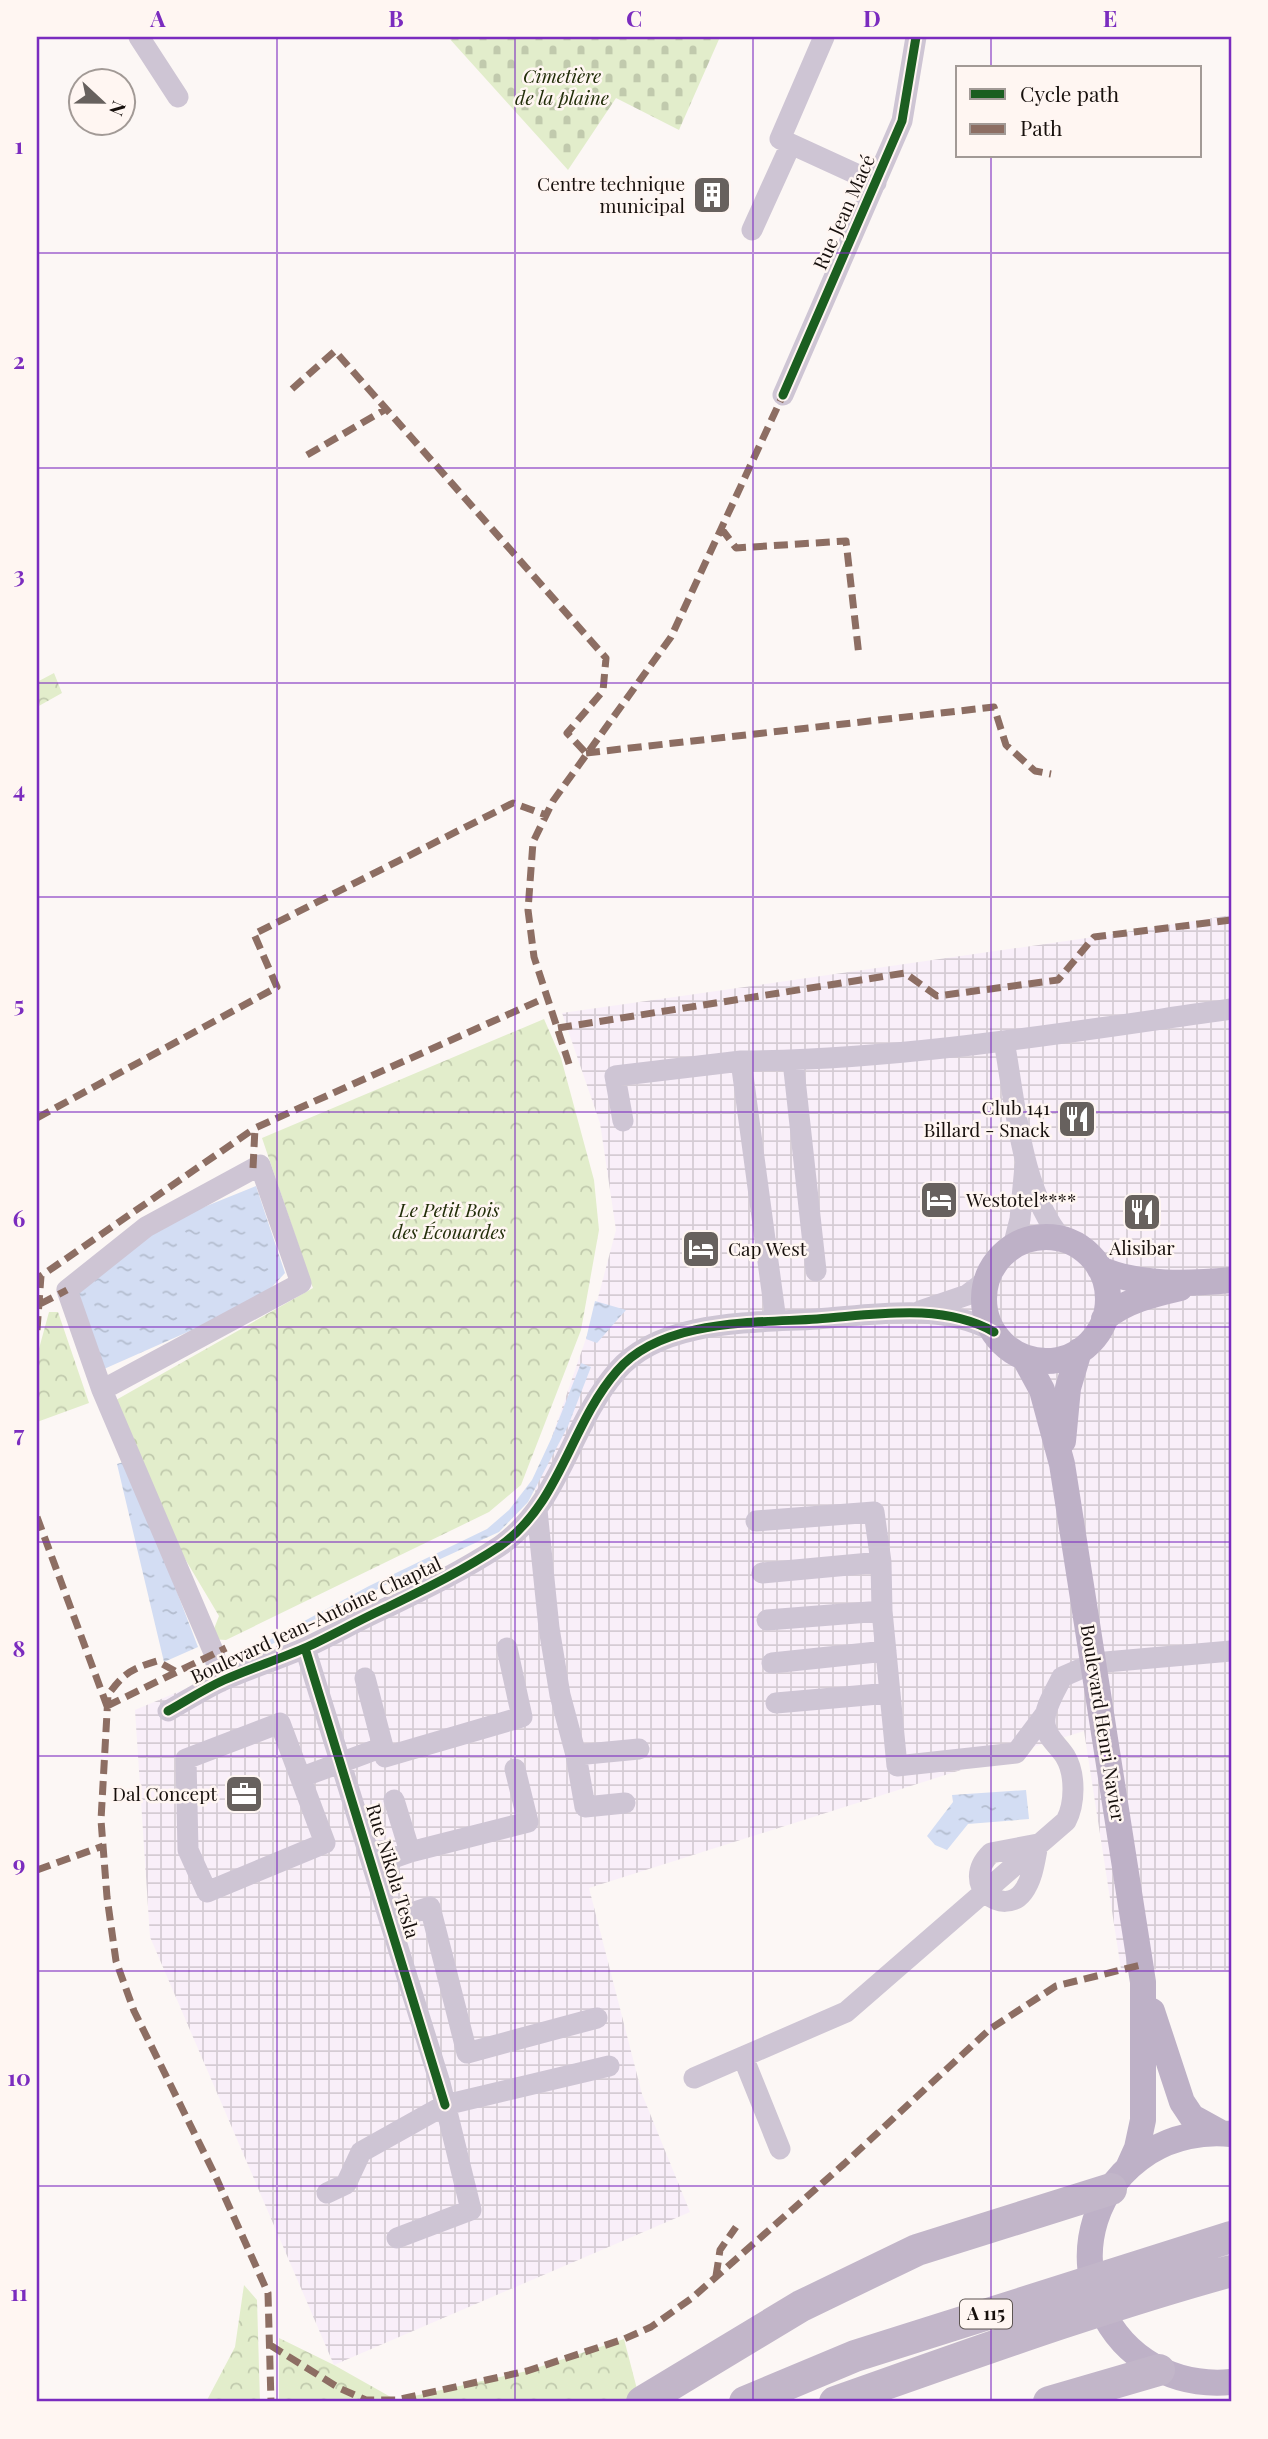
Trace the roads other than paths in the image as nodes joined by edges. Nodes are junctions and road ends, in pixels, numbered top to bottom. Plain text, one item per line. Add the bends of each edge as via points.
1 (139, 37) edge
2 (824, 37) edge
3 (916, 37) edge
4 (178, 97) dead end
5 (791, 144) junction
6 (876, 183) junction
7 (752, 230) dead end
8 (783, 395) dead end
9 (1231, 1009) edge
10 (1004, 1041) junction
11 (741, 1061) junction
12 (793, 1061) junction
13 (623, 1121) dead end
14 (1025, 1161) junction
15 (1063, 1240) junction
16 (1013, 1247) junction
17 (1100, 1269) junction
18 (816, 1271) dead end
19 (987, 1280) junction
20 (1231, 1280) edge
21 (1202, 1283) junction
22 (915, 1312) junction
23 (1104, 1319) junction
24 (776, 1321) junction
25 (994, 1332) junction
26 (1079, 1352) junction
27 (1024, 1357) junction
28 (102, 1390) junction
29 (1062, 1464) junction
30 (537, 1510) junction
31 (756, 1521) dead end
32 (881, 1562) junction
33 (762, 1573) dead end
34 (882, 1611) junction
35 (767, 1620) dead end
36 (305, 1648) junction
37 (506, 1648) dead end
38 (886, 1651) junction
39 (1231, 1651) edge
40 (772, 1663) dead end
41 (1094, 1663) junction
42 (365, 1678) dead end
43 (220, 1682) junction
44 (890, 1693) junction
45 (776, 1703) dead end
46 (168, 1711) dead end
47 (1046, 1713) junction
48 (383, 1747) junction
49 (639, 1749) dead end
50 (576, 1755) junction
51 (341, 1761) junction
52 (515, 1769) dead end
53 (302, 1777) junction
54 (394, 1800) dead end
55 (625, 1802) dead end
56 (1038, 1844) junction
57 (410, 1852) junction
58 (373, 1865) junction
59 (984, 1891) junction
60 (390, 1920) junction
61 (1143, 1982) junction
62 (597, 2018) dead end
63 (743, 2057) junction
64 (609, 2066) dead end
65 (694, 2078) dead end
66 (445, 2105) junction
67 (1226, 2133) edge
68 (780, 2149) dead end
69 (1120, 2179) junction
70 (327, 2193) dead end
71 (1231, 2237) edge
72 (397, 2238) dead end
73 (1231, 2271) edge
74 (1159, 2370) junction
75 (1198, 2382) junction
76 (1231, 2382) edge
77 (642, 2402) edge
78 (745, 2402) edge
79 (835, 2402) edge
80 (1049, 2402) edge
81 (1222, 2402) edge

1 - 4 street
2 - 5 street via 780,139
3 - 6 street, Rue Jean Macé via 902,121
5 - 6 street
5 - 7 street
6 - 8 street, Rue Jean Macé
9 - 10 street
10 - 12 street
10 - 14 street
11 - 12 street
11 - 13 street via 615,1076
11 - 24 street
12 - 18 street
14 - 15 street via 1045,1215
14 - 16 street
15 - 16 main road via 1037,1238
15 - 17 main road via 1084,1251
16 - 19 main road
17 - 21 main road via 1137,1278
17 - 23 main road via 1107,1293
19 - 22 street, Boulevard Jean-Antoine Chaptal via 967,1295
19 - 25 main road via 985,1307
20 - 21 main road
21 - 23 main road via 1139,1300
22 - 24 street, Boulevard Jean-Antoine Chaptal
22 - 25 street, Boulevard Jean-Antoine Chaptal via 971,1321
23 - 26 main road via 1094,1338
24 - 30 street, Boulevard Jean-Antoine Chaptal via 698,1330 663,1340 633,1356 597,1397
25 - 27 main road
26 - 27 main road via 1052,1361
26 - 29 main road, Boulevard Henri Navier via 1068,1388
27 - 29 main road, Boulevard Henri Navier via 1042,1390
28 - 28 street via 67,1290 146,1227 260,1165 301,1283
28 - 43 street via 214,1653
29 - 41 main road, Boulevard Henri Navier
30 - 36 street, Boulevard Jean-Antoine Chaptal via 503,1543 459,1573
30 - 50 street via 551,1642
31 - 32 street via 874,1512
32 - 33 street
32 - 34 street
34 - 35 street
34 - 38 street
36 - 43 street, Boulevard Jean-Antoine Chaptal
36 - 51 street, Rue Nikola Tesla
37 - 48 street via 522,1717 386,1757
38 - 40 street
38 - 44 street
39 - 41 street
41 - 47 street via 1062,1677
41 - 61 main road, Boulevard Henri Navier
42 - 48 street
43 - 46 street, Boulevard Jean-Antoine Chaptal
44 - 45 street
44 - 47 street via 897,1766 1016,1753
47 - 56 street via 1049,1736 1070,1767 1072,1809 1066,1821
48 - 51 street
49 - 50 street
50 - 55 street via 585,1807
51 - 53 street
51 - 58 street, Rue Nikola Tesla
52 - 57 street via 528,1822
53 - 53 street via 280,1723 186,1759 188,1850 207,1892 325,1843
54 - 57 street
56 - 59 street via 992,1853 979,1869
56 - 59 street via 1022,1894 1003,1901
57 - 58 street
58 - 60 street, Rue Nikola Tesla
59 - 63 street via 846,2012
60 - 62 street via 430,1907 467,2053
60 - 66 street, Rue Nikola Tesla
61 - 67 main road, Boulevard Henri Navier via 1186,2110 1199,2122
61 - 69 main road, Boulevard Henri Navier via 1143,2119 1137,2148
63 - 65 street
63 - 68 street
64 - 66 street
66 - 70 street via 361,2152 346,2184
66 - 72 street, Rue Nikola Tesla via 471,2210
67 - 69 main road via 1171,2141 1148,2153
69 - 74 main road, Boulevard Henri Navier via 1095,2224 1090,2255 1093,2286 1108,2322 1132,2352
69 - 77 highway via 917,2250 801,2306
71 - 78 highway, A 115 via 856,2356
73 - 79 highway, A 115
74 - 75 main road, Boulevard Henri Navier
74 - 80 highway
75 - 76 main road
75 - 81 main road

